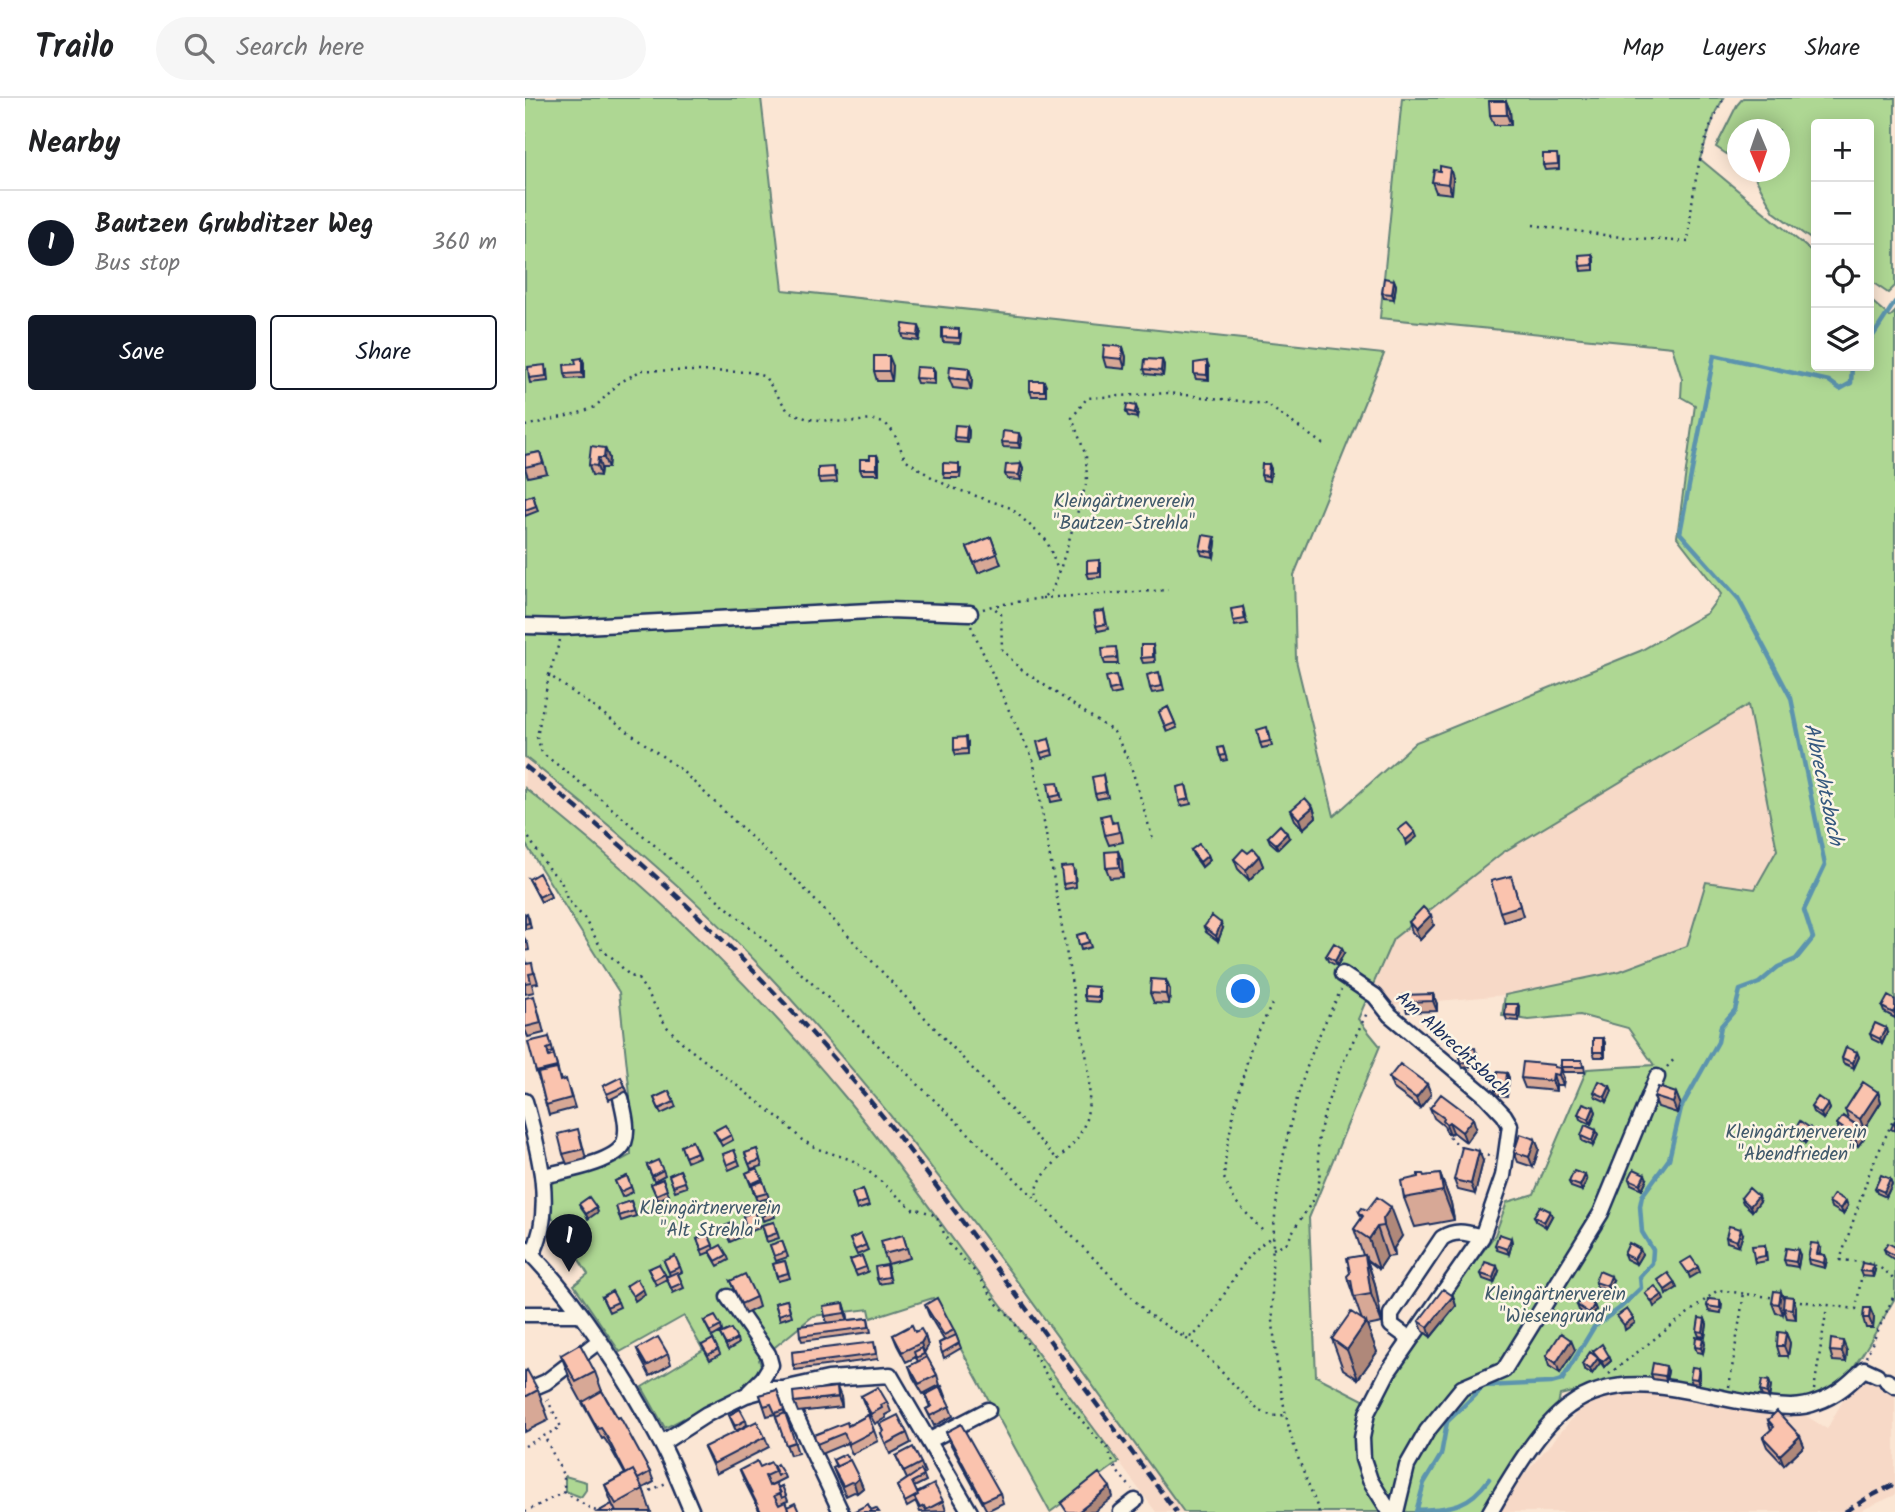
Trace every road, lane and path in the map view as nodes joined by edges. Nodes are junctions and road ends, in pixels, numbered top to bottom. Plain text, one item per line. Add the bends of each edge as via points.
1 (1724, 98) edge
2 (1533, 225) dead end
3 (525, 426) edge
4 (1324, 445) dead end
5 (1059, 573) junction
6 (1168, 590) dead end
7 (1042, 598) junction
8 (992, 606) junction
9 (970, 613) junction
10 (525, 626) edge
11 (564, 627) junction
12 (549, 675) junction
13 (525, 832) edge
14 (1154, 844) dead end
15 (1344, 976) joint
16 (1375, 996) junction
17 (1272, 1004) dead end
18 (1657, 1077) dead end
19 (621, 1098) dead end
20 (525, 1101) edge
21 (1895, 1116) edge
22 (1448, 1132) edge
23 (1058, 1160) junction
24 (1506, 1161) junction
25 (543, 1176) junction
26 (1036, 1199) junction
27 (1262, 1230) dead end
28 (1274, 1235) junction
29 (1482, 1237) junction
30 (1273, 1249) junction
31 (529, 1251) edge
32 (1861, 1279) dead end
33 (1895, 1283) edge
34 (1744, 1293) junction
35 (1895, 1293) edge
36 (728, 1297) dead end
37 (1780, 1298) edge
38 (1791, 1300) edge
39 (1827, 1305) junction
40 (525, 1314) edge
41 (579, 1314) junction
42 (1179, 1334) junction
43 (1410, 1339) junction
44 (599, 1341) junction
45 (1881, 1378) edge
46 (1604, 1379) dead end
47 (540, 1385) junction
48 (783, 1389) junction
49 (525, 1391) edge
50 (746, 1395) junction
51 (1727, 1399) junction
52 (1812, 1404) junction
53 (988, 1410) dead end
54 (1286, 1415) junction
55 (544, 1436) junction
56 (930, 1440) junction
57 (662, 1443) junction
58 (525, 1446) edge
59 (677, 1477) junction
60 (564, 1492) junction
61 (635, 1499) edge
62 (1135, 1501) joint
63 (689, 1511) edge
64 (525, 1512) edge
65 (601, 1512) edge
66 (841, 1512) edge
67 (970, 1512) edge
68 (1121, 1512) edge
69 (1319, 1512) edge
70 (1390, 1512) edge
71 (1396, 1512) edge
72 (1490, 1512) edge

1 - 2 path via 1700,159 1688,242
3 - 5 path via 595,407 619,383 642,370 752,372 765,377 788,411 808,419 886,424 905,459 928,475 1011,508 1047,541
4 - 5 path via 1266,404 1168,393 1087,398 1072,418 1086,456 1087,481
5 - 7 path via 1052,590
6 - 7 path
7 - 8 path
8 - 9 path
8 - 14 path via 1001,614 1002,649 1019,668 1114,732 1130,763
9 - 11 street via 889,610
9 - 23 path via 968,621 1034,759 1083,1035 1088,1114 1079,1136
10 - 11 street
11 - 12 path
12 - 23 path via 680,769 797,881
12 - 26 path via 537,737 542,753 767,942
13 - 62 path via 603,951 638,979 666,1026 687,1047 802,1140 852,1160 914,1210 938,1220 949,1244 1011,1317 1069,1407 1107,1447 1116,1470 1135,1493
15 - 16 street, Am Albrechtsbach
15 - 28 path via 1317,1039 1296,1106 1279,1177
16 - 24 street, Am Albrechtsbach via 1390,1015 1504,1115 1510,1125
16 - 30 path via 1337,1075 1318,1138 1318,1187 1288,1242
17 - 27 path via 1251,1047 1224,1178 1235,1201
18 - 71 street via 1601,1213 1504,1370 1462,1388 1427,1432 1407,1466
19 - 25 street via 626,1122 620,1149 611,1157
20 - 25 street
21 - 33 path via 1870,1171 1840,1260 1870,1263 1888,1272
22 - 24 path via 1464,1149
23 - 26 path via 1038,1184
24 - 29 street, Am Albrechtsbach
25 - 31 street via 539,1241
26 - 42 path via 1148,1314
28 - 30 path
28 - 42 path via 1243,1262 1205,1325 1192,1337
29 - 43 street, Am Albrechtsbach
29 - 43 street via 1463,1232 1442,1238 1391,1314 1391,1325
30 - 54 path via 1273,1323
31 - 41 street
32 - 39 path via 1856,1309
34 - 37 path
34 - 46 path via 1718,1290
34 - 51 path
35 - 45 path via 1866,1356
36 - 50 street via 771,1365
38 - 39 path
39 - 52 path
40 - 41 street
41 - 44 street
42 - 54 path via 1196,1345 1258,1410
43 - 70 street, Am Albrechtsbach via 1367,1413 1361,1438 1370,1480
44 - 47 street
44 - 57 street
45 - 52 street
47 - 49 street
47 - 55 path via 561,1427
48 - 50 street
48 - 56 street via 890,1375
48 - 66 street
50 - 57 street
51 - 52 street via 1792,1407
51 - 72 street via 1645,1384 1613,1386 1586,1395 1554,1417
53 - 56 street
54 - 69 path
55 - 58 path
55 - 60 path via 564,1477
56 - 67 street
57 - 59 street
59 - 61 path
59 - 63 street
60 - 64 path
60 - 65 path
62 - 68 street

